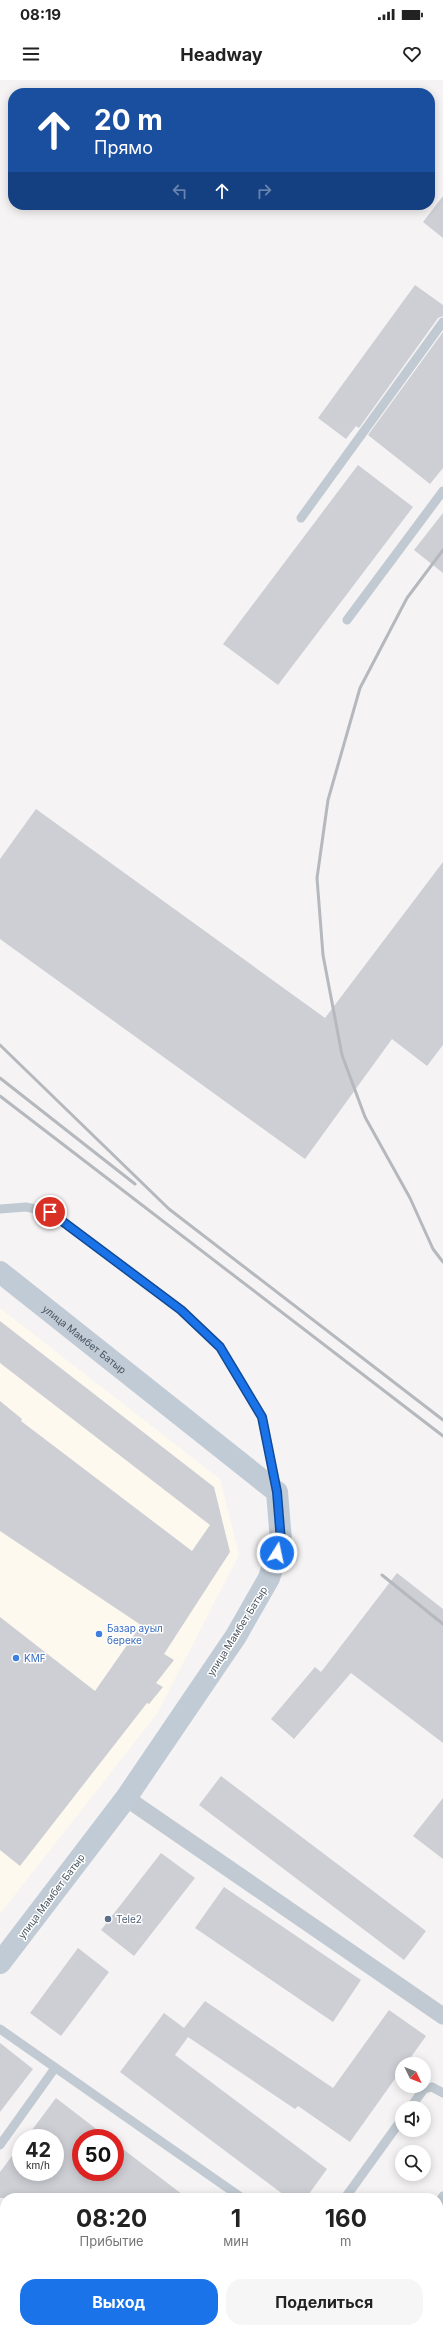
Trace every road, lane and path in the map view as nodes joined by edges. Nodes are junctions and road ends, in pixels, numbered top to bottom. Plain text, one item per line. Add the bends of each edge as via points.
1 (443, 322) edge
2 (443, 491) edge
3 (301, 518) dead end
4 (347, 620) dead end
5 (0, 1209) edge
6 (0, 1272) edge
7 (277, 1492) junction
8 (126, 1798) junction
9 (0, 1963) edge
10 (443, 2016) edge
11 (0, 2029) edge
12 (56, 2068) junction
13 (443, 2093) edge
14 (415, 2101) edge
15 (395, 2129) edge
16 (0, 2145) edge
17 (235, 2193) edge
18 (349, 2193) edge

1 - 3 lane
2 - 4 lane
5 - 7 lane via 26,1207 50,1212 181,1310 220,1347 262,1417
6 - 7 main road, улица Мамбет Батыр
7 - 8 main road, улица Мамбет Батыр via 281,1541 269,1578 236,1636
8 - 9 main road, улица Мамбет Батыр
8 - 10 street
11 - 12 lane
12 - 16 lane
12 - 17 lane
13 - 14 lane via 432,2087 424,2089
15 - 18 lane

